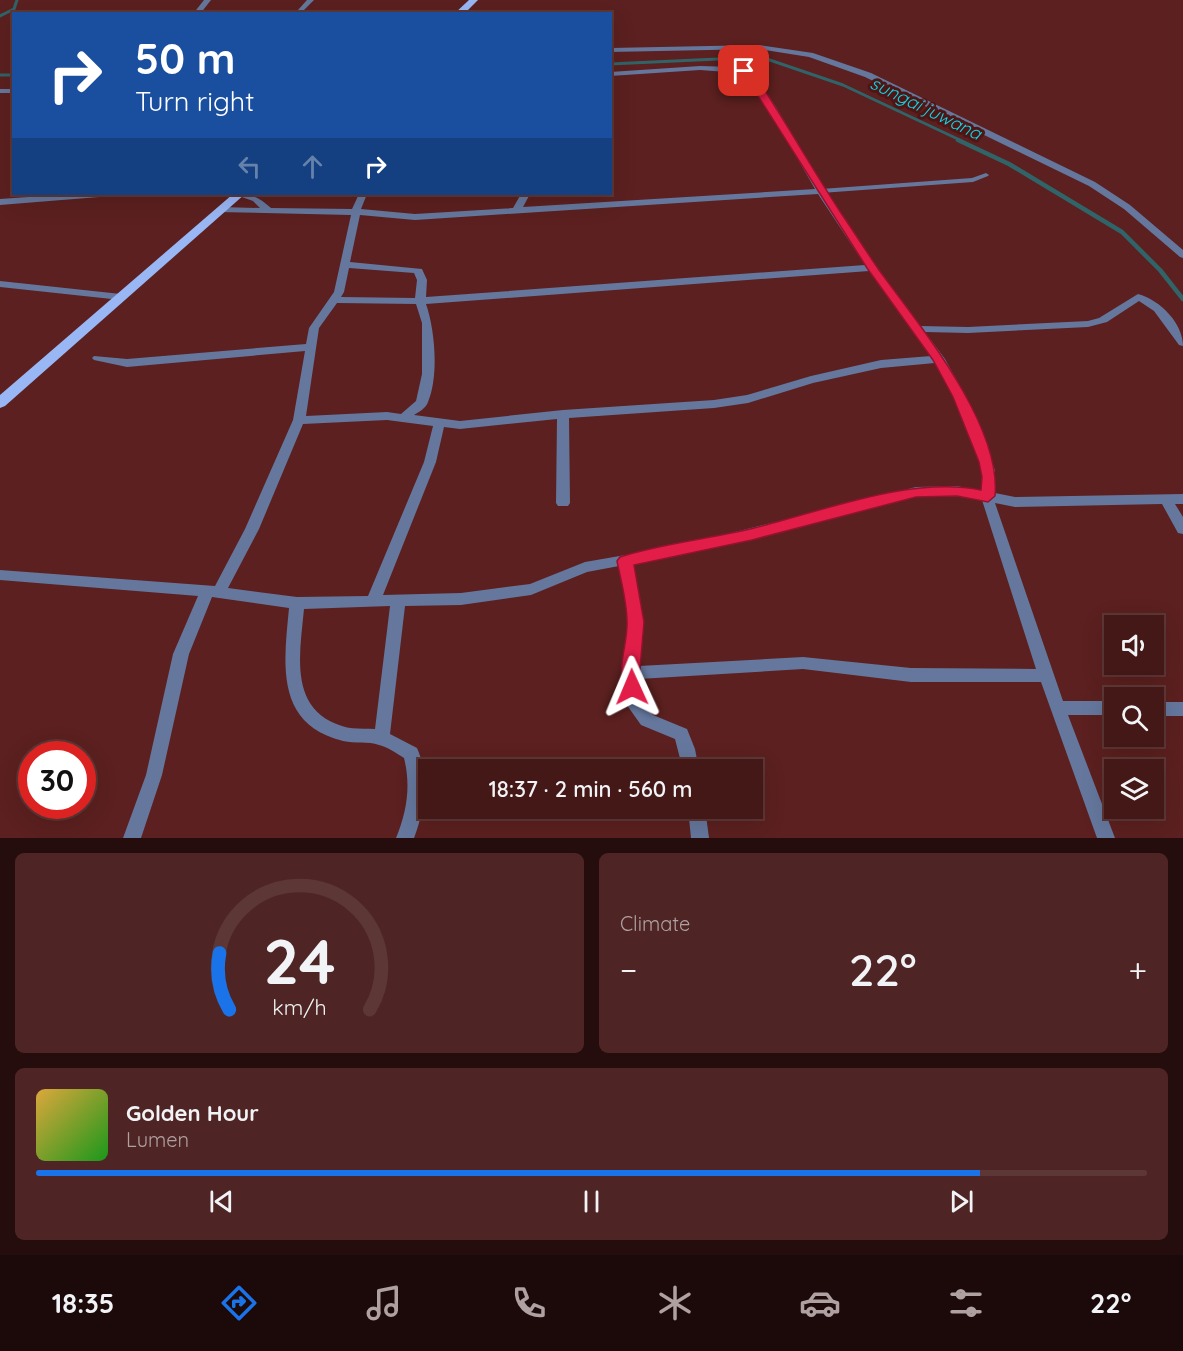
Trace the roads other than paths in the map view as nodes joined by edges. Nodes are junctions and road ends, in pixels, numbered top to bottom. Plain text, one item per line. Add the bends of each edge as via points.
1 (208, 0) edge
2 (311, 0) edge
3 (474, 0) edge
4 (300, 10) dead end
5 (198, 12) edge
6 (460, 12) edge
7 (612, 50) edge
8 (612, 74) edge
9 (986, 175) dead end
10 (821, 191) junction
11 (69, 195) edge
12 (240, 195) edge
13 (244, 195) edge
14 (363, 195) edge
15 (524, 195) edge
16 (0, 202) edge
17 (222, 210) junction
18 (268, 210) junction
19 (356, 211) junction
20 (516, 211) junction
21 (1183, 255) edge
22 (344, 265) junction
23 (872, 268) junction
24 (0, 284) edge
25 (121, 297) junction
26 (335, 300) junction
27 (420, 301) junction
28 (916, 329) junction
29 (1183, 343) edge
30 (311, 347) junction
31 (98, 358) dead end
32 (939, 359) junction
33 (0, 403) edge
34 (563, 414) junction
35 (402, 418) junction
36 (299, 420) junction
37 (439, 424) junction
38 (988, 496) junction
39 (1165, 498) junction
40 (1183, 499) edge
41 (563, 503) dead end
42 (1183, 529) edge
43 (625, 561) junction
44 (0, 575) edge
45 (213, 591) junction
46 (373, 601) junction
47 (398, 601) junction
48 (297, 603) junction
49 (631, 673) junction
50 (1046, 676) junction
51 (1060, 708) junction
52 (1104, 708) edge
53 (1164, 709) edge
54 (1183, 709) edge
55 (382, 738) junction
56 (688, 759) edge
57 (697, 819) edge
58 (132, 838) edge
59 (405, 838) edge
60 (700, 838) edge
61 (1106, 838) edge

1 - 5 street
2 - 4 street
3 - 6 main road
7 - 21 street via 759,46 810,55 868,75 1092,184 1127,207
8 - 10 street via 744,71 772,108
9 - 10 lane via 973,180
10 - 20 street
10 - 23 street
11 - 16 street
12 - 17 main road
13 - 18 street via 259,200
14 - 19 street
15 - 20 street
17 - 18 street
17 - 25 main road
18 - 19 street
19 - 20 street via 415,217
19 - 22 street
22 - 26 street
22 - 27 street via 418,271 422,279
23 - 27 street
23 - 28 street
24 - 25 street
25 - 33 main road
26 - 27 street
26 - 30 street via 316,323
27 - 35 street via 427,323 428,374 422,403
28 - 29 street via 1088,324 1103,320 1138,297 1155,306
28 - 32 street
30 - 31 street via 127,363
30 - 36 street
32 - 34 street via 852,370 738,401
32 - 38 street via 960,397 986,462 990,477
34 - 37 street
34 - 41 street
35 - 36 street
35 - 37 street
36 - 45 street via 252,529
37 - 46 street via 430,462
38 - 39 street via 1015,502
38 - 43 street via 957,490 916,492 752,534
38 - 50 street
39 - 40 street
39 - 42 street
43 - 47 street via 585,567 513,593
43 - 49 street via 636,622
44 - 45 street
45 - 48 street
45 - 58 street via 181,654 154,775
46 - 47 street
46 - 48 street
47 - 55 street
48 - 55 street via 292,674 296,700 311,718 340,733
49 - 50 street via 803,663 911,675
49 - 56 street via 632,701 647,720 681,734
50 - 51 street
51 - 52 street
51 - 61 street
53 - 54 street
55 - 59 street via 411,753 418,777 412,820
57 - 60 street

